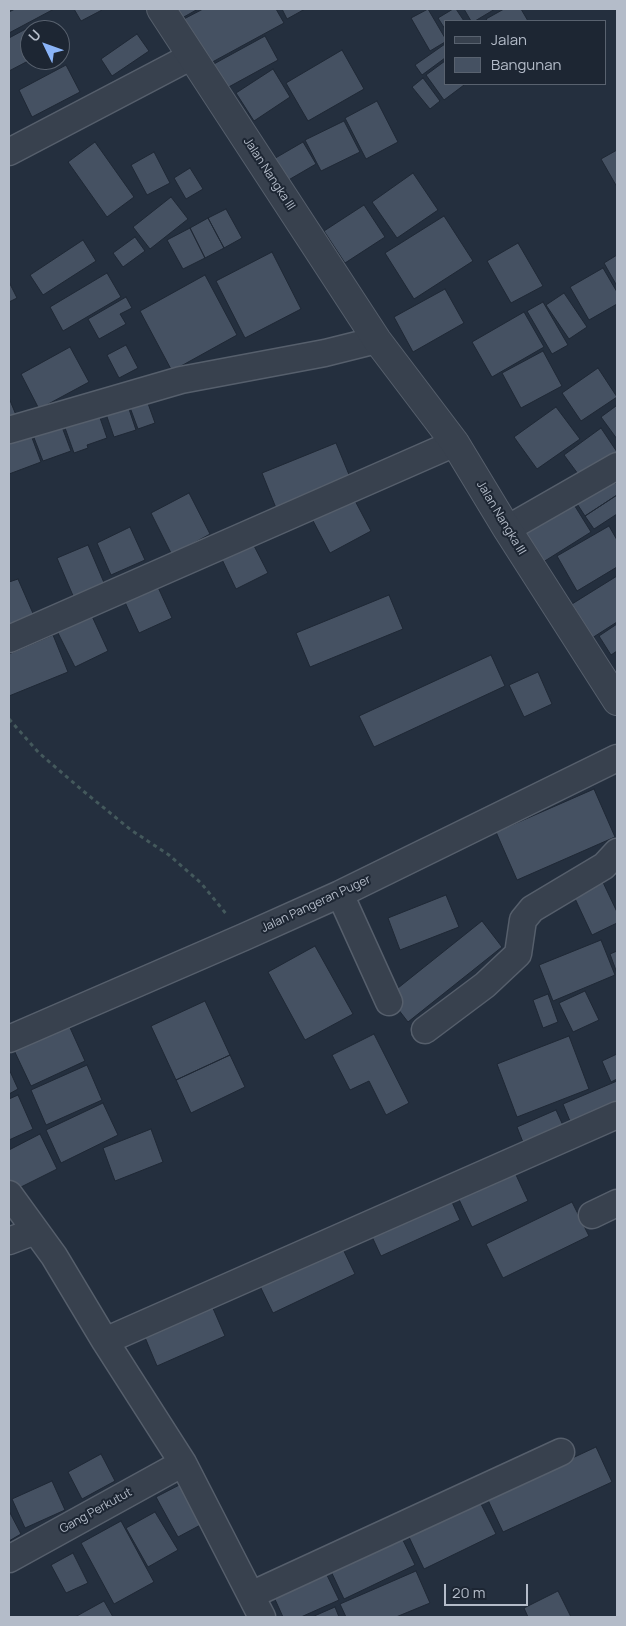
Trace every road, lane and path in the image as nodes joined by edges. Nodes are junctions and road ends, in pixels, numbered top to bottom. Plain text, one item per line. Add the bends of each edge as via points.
1 (161, 9) edge
2 (192, 56) junction
3 (9, 152) edge
4 (377, 340) junction
5 (9, 430) edge
6 (455, 443) junction
7 (617, 466) edge
8 (507, 529) junction
9 (9, 639) edge
10 (613, 685) edge
11 (9, 719) edge
12 (617, 758) edge
13 (617, 852) edge
14 (340, 894) junction
15 (244, 937) junction
16 (389, 1002) dead end
17 (425, 1030) dead end
18 (9, 1039) edge
19 (617, 1115) edge
20 (9, 1194) edge
21 (617, 1203) edge
22 (592, 1215) dead end
23 (35, 1231) junction
24 (9, 1241) edge
25 (105, 1341) junction
26 (561, 1452) dead end
27 (183, 1463) junction
28 (9, 1559) edge
29 (256, 1606) edge

1 - 2 street, Jalan Nangka III
2 - 3 street
2 - 4 street, Jalan Nangka III
4 - 5 street via 181,380
4 - 6 street, Jalan Nangka III
6 - 8 street, Jalan Nangka III
6 - 9 street
7 - 8 street
8 - 10 street, Jalan Nangka III
11 - 15 path via 39,753 68,778 201,883
12 - 14 street, Jalan Pangeran Puger
13 - 17 street via 604,866 532,908 524,920 518,954 485,985
14 - 15 street, Jalan Pangeran Puger
14 - 16 street
15 - 18 street, Jalan Pangeran Puger
19 - 25 street
20 - 23 street
21 - 22 street
23 - 24 street
23 - 25 street via 54,1256
25 - 27 street
26 - 29 street
27 - 28 street, Gang Perkutut
27 - 29 street

